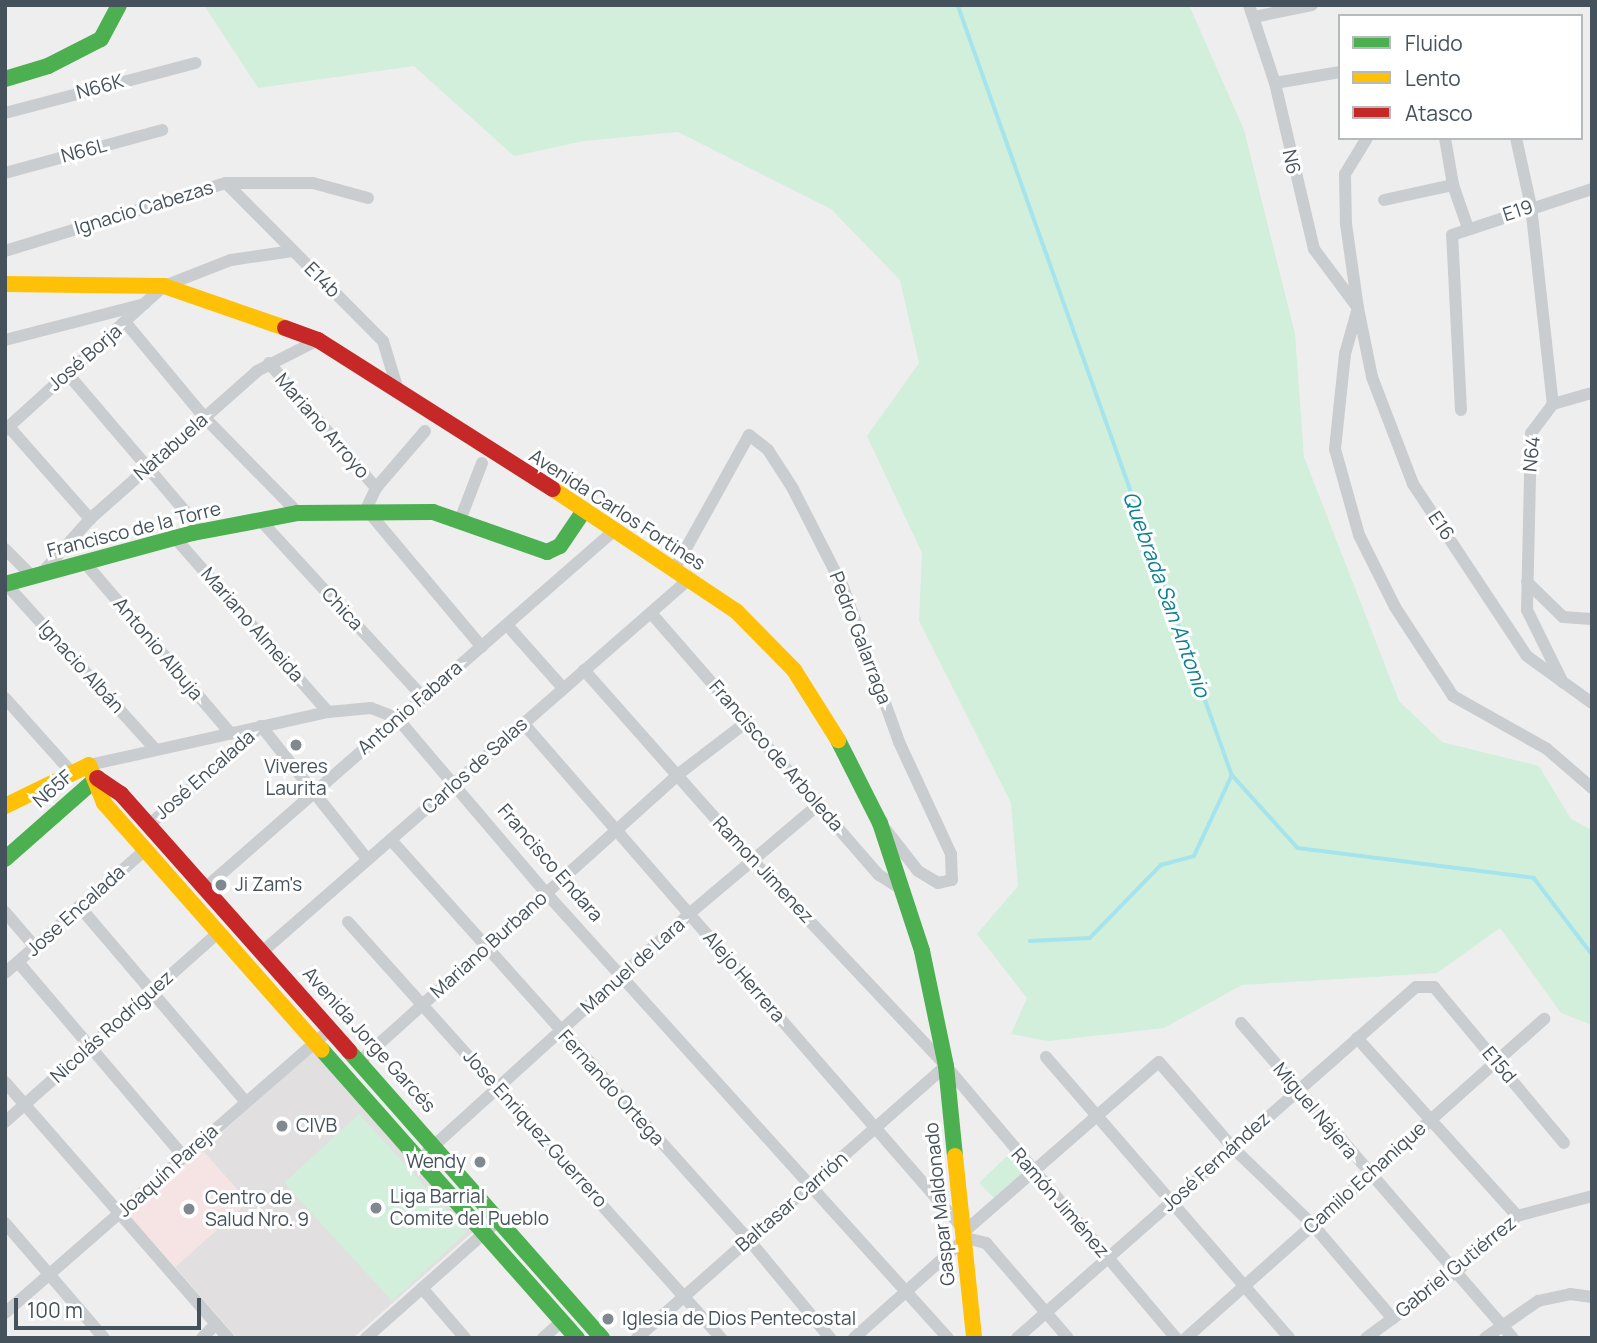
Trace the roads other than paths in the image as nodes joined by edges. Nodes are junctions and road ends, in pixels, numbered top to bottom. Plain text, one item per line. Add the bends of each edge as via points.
1 (119, 5) edge
2 (1312, 5) edge
3 (1251, 11) edge
4 (196, 63) dead end
5 (1338, 72) edge
6 (5, 79) edge
7 (1275, 83) junction
8 (5, 113) edge
9 (162, 130) dead end
10 (1366, 140) edge
11 (1445, 140) edge
12 (1516, 140) edge
13 (5, 173) edge
14 (226, 183) junction
15 (1453, 185) junction
16 (1592, 189) edge
17 (368, 198) dead end
18 (1384, 200) dead end
19 (1531, 206) junction
20 (1468, 228) junction
21 (5, 251) edge
22 (292, 251) junction
23 (5, 284) edge
24 (164, 286) junction
25 (145, 304) junction
26 (1358, 308) junction
27 (126, 323) junction
28 (5, 340) edge
29 (318, 340) junction
30 (269, 363) junction
31 (67, 373) junction
32 (398, 390) junction
33 (1592, 393) edge
34 (1553, 404) junction
35 (1461, 410) dead end
36 (205, 418) junction
37 (7, 429) edge
38 (425, 431) dead end
39 (482, 463) dead end
40 (149, 465) junction
41 (376, 488) junction
42 (366, 509) junction
43 (583, 512) junction
44 (298, 513) junction
45 (90, 519) junction
46 (460, 520) junction
47 (262, 522) junction
48 (616, 529) junction
49 (202, 531) junction
50 (176, 539) junction
51 (5, 549) edge
52 (86, 564) junction
53 (674, 570) junction
54 (36, 575) junction
55 (688, 580) junction
56 (1527, 582) junction
57 (6, 584) edge
58 (651, 613) junction
59 (1592, 619) edge
60 (507, 625) junction
61 (481, 647) junction
62 (584, 670) junction
63 (562, 687) junction
64 (1565, 687) junction
65 (423, 697) junction
66 (5, 698) edge
67 (1592, 703) edge
68 (328, 712) junction
69 (397, 718) junction
70 (748, 722) junction
71 (523, 723) junction
72 (261, 726) junction
73 (231, 734) junction
74 (155, 750) junction
75 (93, 771) junction
76 (72, 774) junction
77 (676, 776) junction
78 (455, 784) junction
79 (1592, 788) edge
80 (311, 794) junction
81 (818, 805) junction
82 (5, 806) edge
83 (880, 822) junction
84 (149, 825) junction
85 (616, 830) junction
86 (391, 840) junction
87 (146, 849) junction
88 (5, 859) edge
89 (368, 860) junction
90 (755, 863) junction
91 (205, 888) junction
92 (906, 892) junction
93 (546, 893) junction
94 (79, 906) junction
95 (5, 912) edge
96 (689, 914) junction
97 (348, 922) dead end
98 (219, 932) junction
99 (35, 947) junction
100 (485, 948) junction
101 (262, 952) junction
102 (18, 962) junction
103 (5, 973) edge
104 (622, 975) junction
105 (1434, 987) joint
106 (151, 991) junction
107 (421, 1006) junction
108 (1544, 1019) dead end
109 (1241, 1023) dead end
110 (330, 1029) junction
111 (560, 1032) junction
112 (1357, 1038) junction
113 (316, 1042) junction
114 (90, 1047) junction
115 (1046, 1057) dead end
116 (1494, 1060) junction
117 (360, 1061) junction
118 (946, 1066) junction
119 (5, 1082) edge
120 (499, 1088) junction
121 (1297, 1090) junction
122 (246, 1102) junction
123 (25, 1105) junction
124 (1100, 1116) junction
125 (1430, 1120) junction
126 (5, 1122) edge
127 (876, 1128) junction
128 (1564, 1143) dead end
129 (435, 1145) junction
130 (1233, 1148) junction
131 (184, 1157) junction
132 (419, 1158) junction
133 (1034, 1173) junction
134 (1369, 1175) junction
135 (812, 1184) junction
136 (1592, 1196) edge
137 (1174, 1200) junction
138 (120, 1214) junction
139 (1517, 1216) junction
140 (499, 1220) junction
141 (5, 1223) edge
142 (1313, 1225) junction
143 (485, 1232) junction
144 (966, 1235) junction
145 (749, 1240) junction
146 (1108, 1258) junction
147 (1455, 1272) junction
148 (47, 1276) junction
149 (1245, 1285) junction
150 (422, 1288) junction
151 (908, 1289) junction
152 (684, 1297) junction
153 (1592, 1297) edge
154 (5, 1313) edge
155 (1045, 1313) junction
156 (1393, 1319) junction
157 (562, 1321) junction
158 (216, 1324) junction
159 (1503, 1324) junction
160 (104, 1338) edge
161 (202, 1338) edge
162 (228, 1338) edge
163 (366, 1338) edge
164 (465, 1338) edge
165 (542, 1338) edge
166 (577, 1338) edge
167 (602, 1338) edge
168 (637, 1338) edge
169 (721, 1338) edge
170 (830, 1338) edge
171 (854, 1338) edge
172 (948, 1338) edge
173 (974, 1338) edge
174 (1017, 1338) edge
175 (1068, 1338) edge
176 (1176, 1338) edge
177 (1186, 1338) edge
178 (1289, 1338) edge
179 (1366, 1338) edge
180 (1485, 1338) edge
181 (1513, 1338) edge

1 - 6 street via 101,39 47,66
2 - 3 street
3 - 7 street, N6
4 - 8 street, N66K
5 - 7 street
7 - 26 street, N6 via 1314,249
9 - 13 street, N66L
10 - 26 street, E16 via 1345,174 1343,194
11 - 15 street
12 - 19 street
14 - 17 street, Ignacio Cabezas via 313,183
14 - 21 street, Ignacio Cabezas
14 - 22 street, E14b
15 - 18 street
15 - 20 street
16 - 19 street, E19
19 - 20 street, E19
19 - 34 street
20 - 35 street, E19 via 1452,235 1451,242
22 - 24 street via 231,260
22 - 32 street, E14b via 383,341
23 - 24 street, Avenida Carlos Fortines
24 - 25 street, José Borja
24 - 29 street, Avenida Carlos Fortines
25 - 27 street, José Borja
25 - 28 street
26 - 64 street, E16 via 1372,377 1413,484 1527,656
26 - 79 street via 1345,354 1335,449 1359,535 1395,607 1453,696 1547,749
27 - 31 street, José Borja
27 - 36 street
29 - 30 street, Natabuela
29 - 32 street, Avenida Carlos Fortines
30 - 36 street, Natabuela
30 - 41 street, Mariano Arroyo
31 - 37 street, José Borja
31 - 40 street
32 - 43 street, Avenida Carlos Fortines
33 - 34 street
34 - 56 street, N64 via 1531,433
36 - 40 street, Natabuela
36 - 44 street
37 - 45 street
38 - 41 street
39 - 46 street
40 - 45 street, Natabuela
40 - 49 street
41 - 42 street
42 - 44 street, Francisco de la Torre
42 - 46 street, Francisco de la Torre via 433,512
42 - 61 street
43 - 46 street, Francisco de la Torre via 560,546 547,552
43 - 48 street, Avenida Carlos Fortines
44 - 47 street, Francisco de la Torre
45 - 54 street, Natabuela
47 - 49 street, Francisco de la Torre
47 - 65 street, Chica
48 - 53 street, Avenida Carlos Fortines
48 - 60 street, Antonio Fabara
49 - 50 street, Francisco de la Torre
50 - 52 street, Francisco de la Torre
50 - 68 street, Mariano Almeida
51 - 54 street
52 - 54 street, Francisco de la Torre
52 - 73 street, Antonio Albuja
53 - 55 street, Avenida Carlos Fortines
53 - 83 street, Pedro Galarraga via 749,435 768,450 807,512 851,606 899,742 951,854 952,880 938,883 918,871
54 - 57 street, Francisco de la Torre
55 - 58 street, Carlos de Salas
55 - 83 street, Avenida Carlos Fortines via 736,611 794,670 848,756
56 - 59 street via 1563,617
56 - 64 street, N64 via 1527,610
57 - 74 street, Ignacio Albán
58 - 62 street, Carlos de Salas
58 - 70 street, Francisco de Arboleda
60 - 61 street, Antonio Fabara
60 - 63 street
61 - 65 street, Antonio Fabara
62 - 63 street, Carlos de Salas
62 - 77 street, Ramon Jimenez
63 - 71 street, Carlos de Salas
64 - 67 street, E16
65 - 69 street, Antonio Fabara
66 - 76 street
68 - 69 street via 371,708
68 - 72 street
69 - 78 street, Francisco Endara
69 - 80 street, Antonio Fabara
70 - 77 street, Mariano Burbano
70 - 81 street, Francisco de Arboleda
71 - 78 street, Carlos de Salas
71 - 85 street, Alejo Herrera
72 - 73 street
72 - 80 street
72 - 84 street, José Encalada
73 - 74 street
74 - 75 street
75 - 76 street
75 - 84 street, Avenida Jorge Garcés
75 - 87 street via 104,803
75 - 88 street, N65F
76 - 82 street
77 - 85 street, Mariano Burbano
77 - 90 street, Ramon Jimenez
78 - 86 street, Carlos de Salas
78 - 93 street, Francisco Endara
80 - 89 street
80 - 91 street, Antonio Fabara
81 - 90 street, Manuel de Lara
81 - 92 street, Francisco de Arboleda via 879,875
83 - 92 street, Avenida Carlos Fortines
84 - 91 street, Avenida Jorge Garcés
85 - 93 street, Mariano Burbano
85 - 96 street, Alejo Herrera
86 - 89 street, Carlos de Salas
86 - 100 street, Fernando Ortega
87 - 94 street, Jose Encalada
87 - 98 street
89 - 101 street, Carlos de Salas
90 - 96 street, Manuel de Lara
90 - 118 street, Ramon Jimenez
91 - 101 street, Avenida Jorge Garcés
92 - 118 street, Avenida Carlos Fortines
93 - 100 street, Mariano Burbano
93 - 104 street, Francisco Endara
94 - 99 street, Jose Encalada
94 - 106 street
95 - 99 street
96 - 104 street, Manuel de Lara
96 - 127 street, Alejo Herrera
97 - 107 street, Jose Enriquez Guerrero
98 - 106 street, Nicolás Rodríguez
98 - 113 street
99 - 102 street, Jose Encalada
100 - 107 street, Mariano Burbano
100 - 111 street, Fernando Ortega
101 - 110 street, Avenida Jorge Garcés
102 - 103 street, Jose Encalada
102 - 114 street
104 - 111 street, Manuel de Lara
104 - 135 street, Francisco Endara
105 - 112 street, José Fernández via 1416,987
105 - 116 street, E15d
106 - 114 street, Nicolás Rodríguez
106 - 122 street
107 - 117 street, Mariano Burbano
107 - 120 street, Jose Enriquez Guerrero
108 - 116 street, Camilo Echanique
109 - 121 street, Miguel Nájera
110 - 113 street, Joaquín Pareja
110 - 117 street, Avenida Jorge Garcés
111 - 120 street, Manuel de Lara
111 - 145 street, Fernando Ortega
112 - 121 street, José Fernández
112 - 125 street
113 - 122 street, Joaquín Pareja
113 - 132 street
114 - 123 street, Nicolás Rodríguez
114 - 131 street
115 - 124 street
116 - 125 street, Camilo Echanique
116 - 128 street, E15d
117 - 129 street, Avenida Jorge Garcés
118 - 127 street, Baltasar Carrión
118 - 133 street, Ramón Jiménez
118 - 144 street, Gaspar Maldonado
119 - 123 street
120 - 129 street, Manuel de Lara
120 - 152 street, Jose Enriquez Guerrero
121 - 130 street, José Fernández
121 - 134 street, Miguel Nájera
122 - 131 street, Joaquín Pareja
123 - 126 street, Nicolás Rodríguez
123 - 138 street
124 - 130 street via 1159,1062
124 - 133 street
124 - 137 street
125 - 134 street, Camilo Echanique
125 - 139 street
127 - 135 street, Baltasar Carrión
127 - 144 street, Alejo Herrera
129 - 132 street, Manuel de Lara
129 - 140 street, Avenida Jorge Garcés
130 - 137 street, José Fernández
130 - 142 street
131 - 138 street, Joaquín Pareja
132 - 143 street
133 - 144 street
133 - 146 street, Ramón Jiménez
134 - 142 street, Camilo Echanique
134 - 147 street, Miguel Nájera
135 - 145 street, Baltasar Carrión
135 - 151 street, Francisco Endara
136 - 139 street, Gabriel Gutiérrez
137 - 146 street, José Fernández
137 - 149 street
138 - 148 street, Joaquín Pareja
138 - 158 street
139 - 147 street, Gabriel Gutiérrez
140 - 143 street
140 - 167 street, Avenida Jorge Garcés
141 - 148 street
142 - 149 street, Camilo Echanique
142 - 156 street
143 - 150 street
143 - 157 street
144 - 151 street
144 - 155 street, Alejo Herrera via 986,1243
144 - 173 street, Gaspar Maldonado
145 - 152 street, Baltasar Carrión
145 - 170 street, Fernando Ortega
146 - 155 street, José Fernández
146 - 176 street, Ramón Jiménez
147 - 156 street, Gabriel Gutiérrez
147 - 159 street, Miguel Nájera
148 - 154 street, Joaquín Pareja
148 - 160 street
149 - 177 street, Camilo Echanique
149 - 178 street
150 - 163 street
150 - 164 street
151 - 171 street
151 - 172 street, Francisco Endara
152 - 168 street, Baltasar Carrión
152 - 169 street, Jose Enriquez Guerrero
153 - 159 street via 1570,1294 1538,1301
155 - 174 street, José Fernández
155 - 175 street, Alejo Herrera
156 - 179 street, Gabriel Gutiérrez
157 - 165 street
157 - 166 street
158 - 161 street
158 - 162 street
159 - 180 street
159 - 181 street, Miguel Nájera

